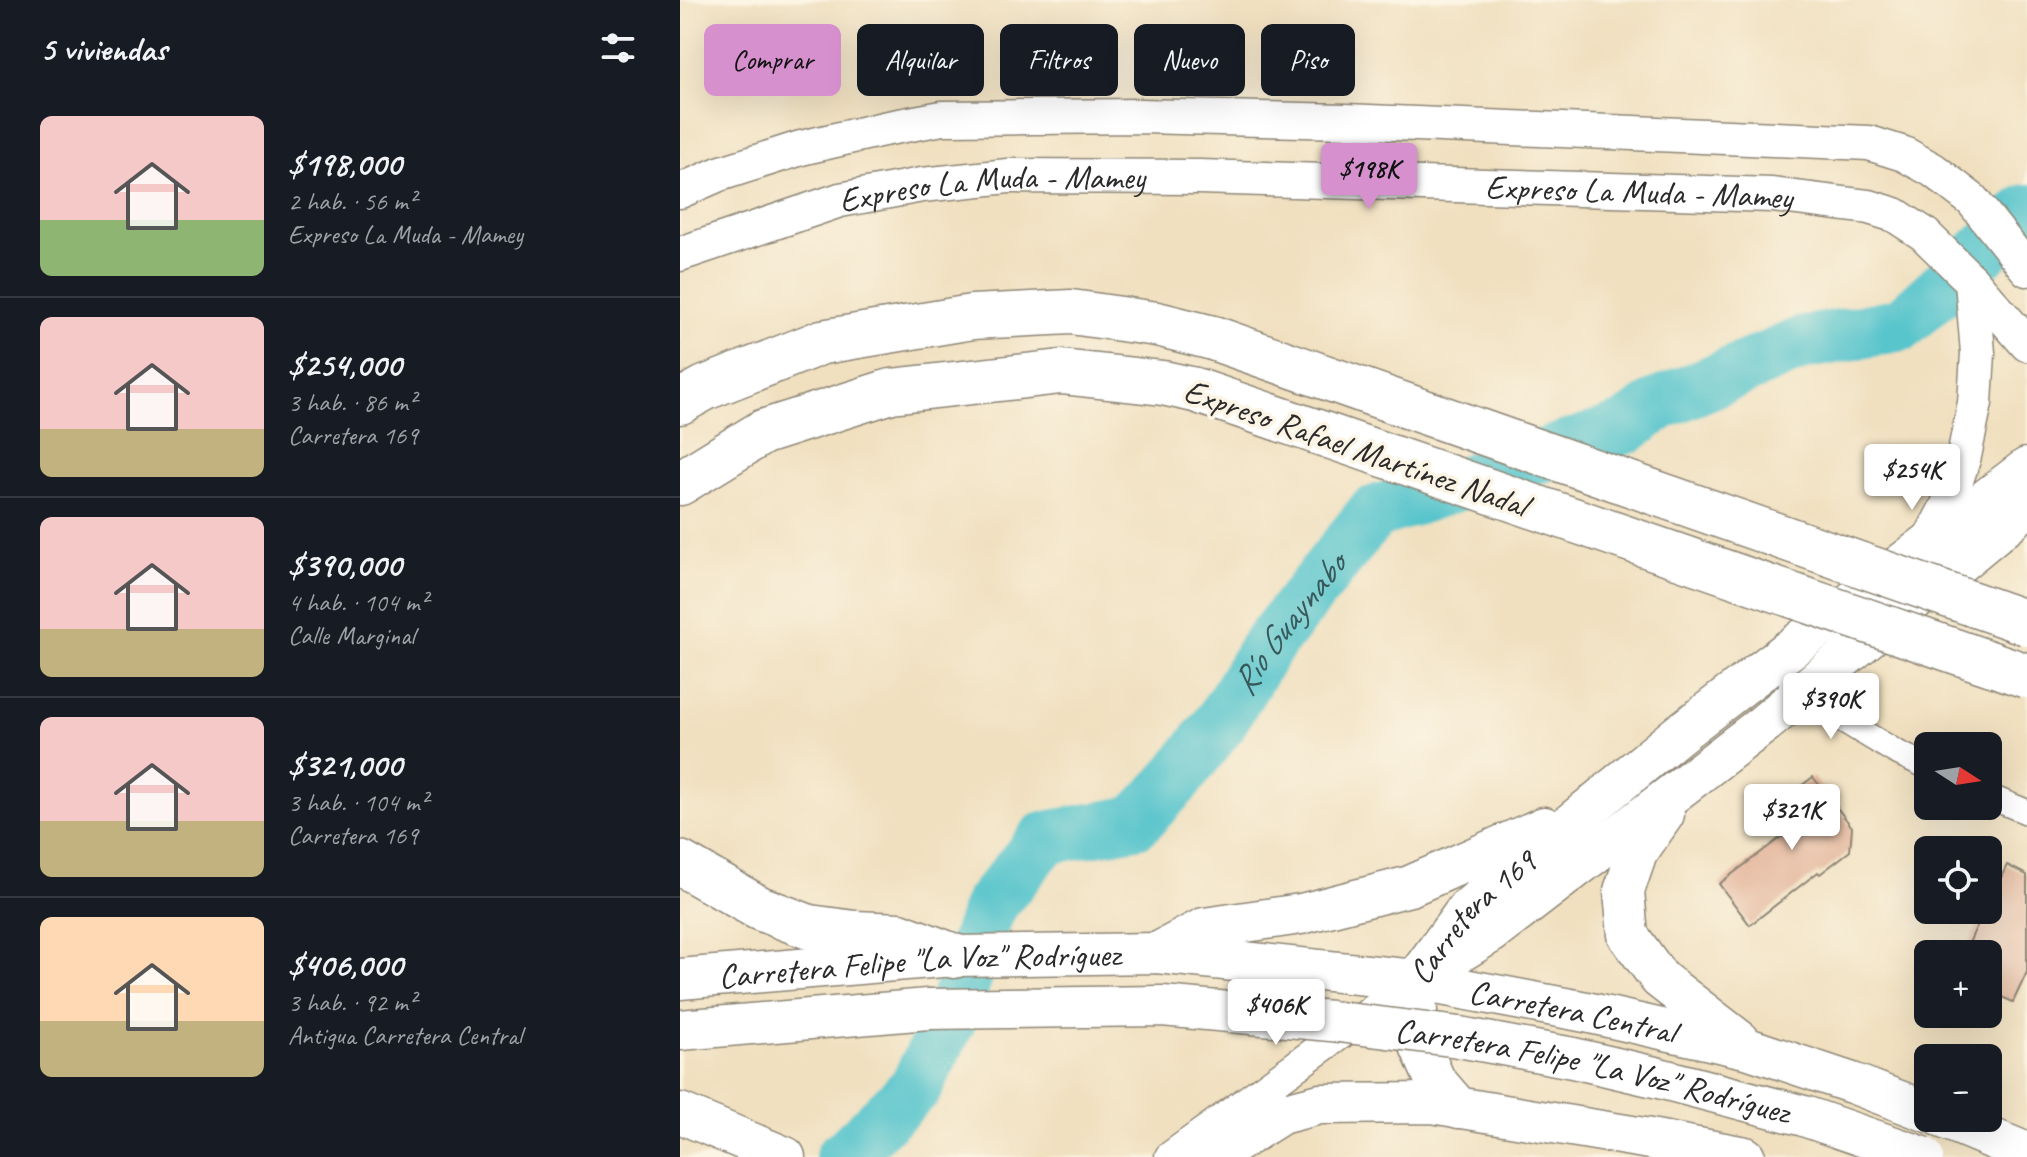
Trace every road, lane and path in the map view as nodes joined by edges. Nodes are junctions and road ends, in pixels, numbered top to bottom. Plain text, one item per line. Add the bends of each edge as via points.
1 (680, 191) edge
2 (680, 254) edge
3 (2027, 269) edge
4 (1972, 281) junction
5 (2027, 344) edge
6 (680, 402) edge
7 (834, 410) junction
8 (2027, 468) edge
9 (680, 483) edge
10 (2027, 507) edge
11 (680, 516) edge
12 (1927, 545) junction
13 (2027, 623) edge
14 (1769, 664) junction
15 (2027, 676) edge
16 (1800, 694) junction
17 (1914, 760) edge
18 (1683, 786) junction
19 (2002, 802) edge
20 (2027, 812) edge
21 (1582, 814) junction
22 (680, 863) edge
23 (1157, 953) junction
24 (954, 956) junction
25 (680, 979) edge
26 (1415, 980) junction
27 (680, 1030) edge
28 (1750, 1049) junction
29 (1914, 1107) edge
30 (1459, 1108) junction
31 (680, 1113) edge
32 (1977, 1132) edge
33 (2027, 1153) edge
34 (785, 1157) edge
35 (1170, 1157) edge
36 (1203, 1157) edge
37 (1745, 1157) edge
38 (1923, 1157) edge

1 - 3 main road, Expreso La Muda - Mamey via 801,148 942,118 1346,121 1869,143 1933,170 1972,200
2 - 4 main road, Expreso La Muda - Mamey via 840,200 922,185 1008,176 1199,177 1757,194 1833,201 1895,215 1924,234
4 - 5 main road, Expreso La Muda - Mamey
4 - 12 main road via 1978,353 1975,403 1948,505
6 - 13 highway, Expreso Rafael Martínez Nadal, bridge via 822,342 972,317 1071,312 1157,324 1213,338
7 - 9 highway, Expreso Rafael Martínez Nadal via 763,432
7 - 11 highway
7 - 15 highway, Expreso Rafael Martínez Nadal, bridge via 891,391 1061,372 1195,390
8 - 12 highway, Carretera 169
10 - 16 highway, Carretera 169
12 - 14 highway, Carretera 169
14 - 16 street
14 - 21 highway, Carretera 169
16 - 17 street
16 - 18 highway, Carretera 169
18 - 26 highway, Carretera 169 via 1491,933
18 - 28 highway via 1637,853 1624,891 1628,935 1660,979
19 - 20 street
21 - 23 highway via 1410,886 1301,914 1204,928
21 - 26 highway, Carretera 169 via 1467,909
22 - 24 highway via 759,908 809,927 899,935
23 - 24 highway, Carretera Felipe "La Voz" Rodríguez
23 - 26 highway, Carretera Central
24 - 25 highway, Carretera Felipe "La Voz" Rodríguez
26 - 28 highway, Carretera Central
26 - 30 highway via 1420,1046 1435,1080
26 - 35 street
27 - 38 highway, Carretera Felipe "La Voz" Rodríguez, bridge via 928,1009 1162,1006 1331,1021 1573,1058 1804,1116
28 - 29 highway, Carretera Central
30 - 36 highway via 1432,1103 1320,1104 1281,1114
30 - 37 highway
31 - 34 highway
32 - 33 highway

